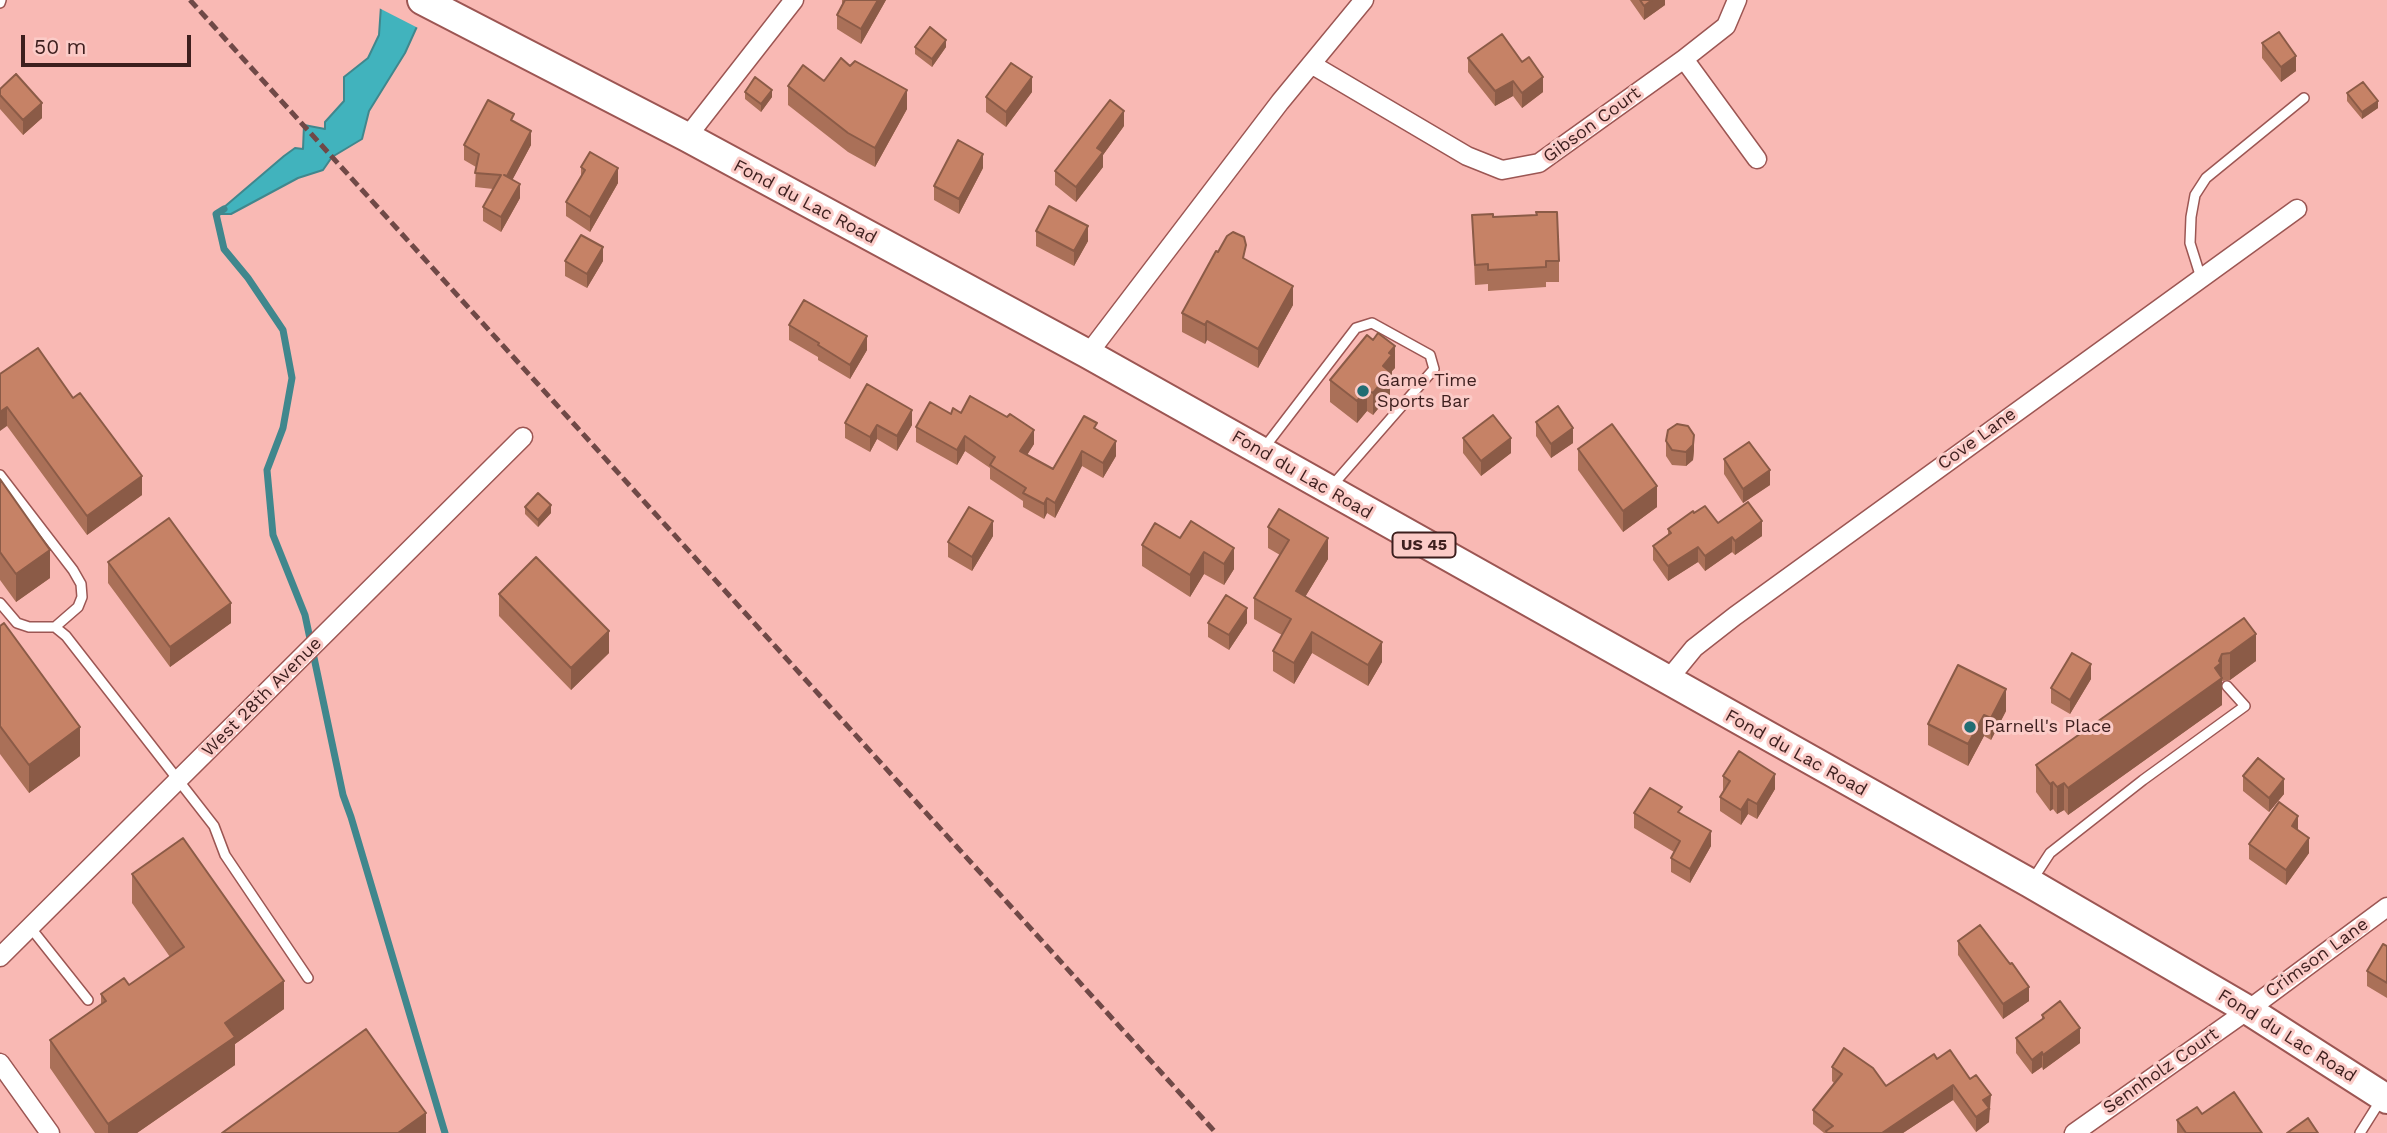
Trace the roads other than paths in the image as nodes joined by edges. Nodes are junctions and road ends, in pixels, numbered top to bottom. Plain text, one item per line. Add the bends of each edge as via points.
1 (422, 0) edge
2 (794, 0) edge
3 (1364, 0) edge
4 (1737, 0) edge
5 (1684, 59) junction
6 (1311, 64) junction
7 (2304, 98) dead end
8 (687, 138) junction
9 (1757, 159) dead end
10 (2297, 209) dead end
11 (2201, 278) junction
12 (1088, 354) junction
13 (523, 436) dead end
14 (1261, 452) junction
15 (0, 475) edge
16 (1328, 491) junction
17 (0, 603) edge
18 (55, 627) junction
19 (1667, 681) junction
20 (2227, 686) dead end
21 (177, 781) junction
22 (2030, 883) junction
23 (2387, 907) edge
24 (30, 927) junction
25 (0, 957) edge
26 (308, 978) dead end
27 (88, 1000) dead end
28 (2248, 1010) junction
29 (1, 1066) edge
30 (2385, 1098) edge
31 (50, 1133) edge
32 (2074, 1133) edge
33 (2360, 1133) edge

1 - 8 main road, Fond du Lac Road / US 45
2 - 8 street
3 - 6 street
4 - 5 street, Gibson Court via 1726,26
5 - 6 street, Gibson Court via 1539,163 1502,170 1467,156
5 - 9 street
6 - 12 street
7 - 11 lane via 2206,178 2195,195 2190,243
8 - 12 main road, Fond du Lac Road / US 45
10 - 11 street, Cove Lane
11 - 19 street, Cove Lane via 1735,616 1694,648
12 - 14 main road, Fond du Lac Road / US 45
13 - 21 street, West 28th Avenue
14 - 16 main road, Fond du Lac Road / US 45
14 - 16 lane via 1356,328 1372,323 1430,355 1434,369
15 - 18 lane via 81,584 78,607
16 - 19 main road, Fond du Lac Road / US 45
17 - 18 lane via 17,623
18 - 21 lane
19 - 22 main road, Fond du Lac Road / US 45
20 - 22 lane via 2245,706 2050,853
21 - 24 street, West 28th Avenue
21 - 26 lane via 214,825 225,855
22 - 28 main road, Fond du Lac Road / US 45
23 - 28 street, Crimson Lane
24 - 25 street, West 28th Avenue
24 - 27 lane
28 - 30 main road, Fond du Lac Road / US 45
28 - 32 street, Sennholz Court
29 - 31 street
30 - 33 lane

